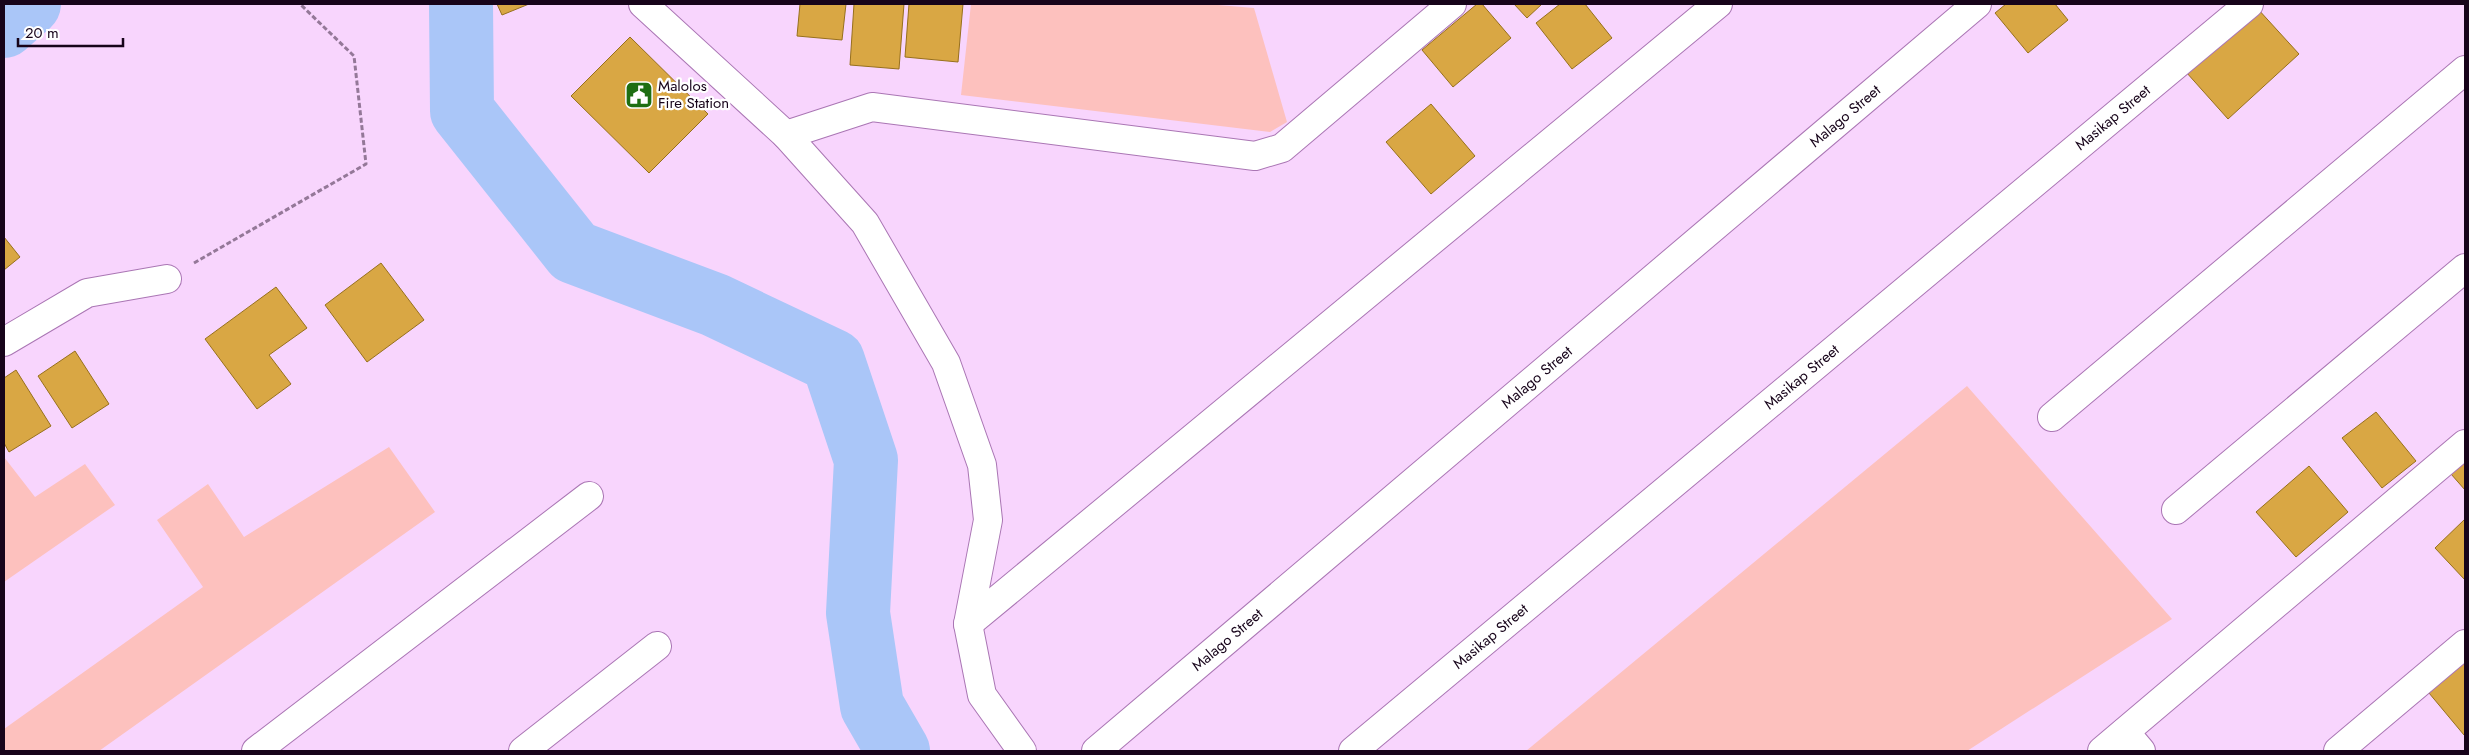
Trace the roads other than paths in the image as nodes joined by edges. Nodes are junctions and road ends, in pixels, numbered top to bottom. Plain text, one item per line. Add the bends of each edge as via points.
1 (643, 4) edge
2 (1452, 4) edge
3 (1718, 4) edge
4 (1977, 4) edge
5 (2249, 4) edge
6 (2465, 70) edge
7 (786, 135) junction
8 (2465, 268) edge
9 (167, 279) road end
10 (4, 342) edge
11 (2052, 417) dead end
12 (2465, 444) edge
13 (589, 496) dead end
14 (2176, 510) dead end
15 (968, 624) junction
16 (2465, 644) edge
17 (657, 646) dead end
18 (2133, 742) edge
19 (256, 751) edge
20 (523, 751) edge
21 (1022, 751) edge
22 (1096, 751) edge
23 (1353, 751) edge
24 (2102, 751) edge
25 (2338, 751) edge

1 - 7 street
2 - 7 street via 1282,148 1255,156 872,107
3 - 15 street
4 - 22 street, Malago Street
5 - 23 street, Masikap Street
6 - 11 street
7 - 15 street via 865,223 946,363 982,464 988,520
8 - 14 street
9 - 10 street via 87,293
12 - 18 street
13 - 19 street
15 - 21 street via 982,696
16 - 25 street
17 - 20 street
18 - 24 street

